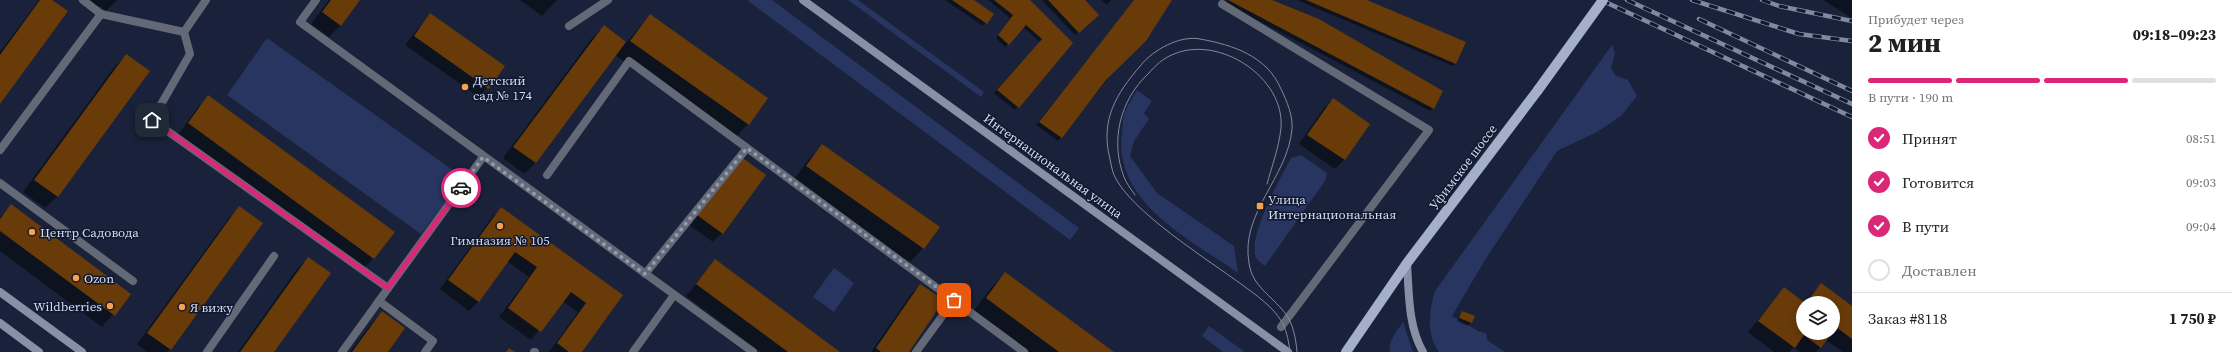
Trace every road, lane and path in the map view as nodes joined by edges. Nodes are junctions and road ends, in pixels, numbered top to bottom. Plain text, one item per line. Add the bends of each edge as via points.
1 (83, 0) edge
2 (206, 0) edge
3 (316, 0) edge
4 (608, 0) edge
5 (803, 0) edge
6 (1603, 0) edge
7 (1222, 4) dead end
8 (101, 14) junction
9 (569, 26) dead end
10 (184, 32) junction
11 (747, 148) junction
12 (0, 150) edge
13 (483, 157) junction
14 (548, 175) dead end
15 (0, 183) edge
16 (274, 256) dead end
17 (1407, 263) junction
18 (645, 274) junction
19 (133, 281) dead end
20 (388, 288) junction
21 (0, 292) edge
22 (674, 295) junction
23 (954, 300) junction
24 (379, 301) junction
25 (0, 323) edge
26 (1281, 327) dead end
27 (39, 352) edge
28 (82, 352) edge
29 (207, 352) edge
30 (342, 352) edge
31 (425, 352) edge
32 (633, 352) edge
33 (753, 352) edge
34 (916, 352) edge
35 (1024, 352) edge
36 (1288, 352) edge
37 (1346, 352) edge
38 (1423, 352) edge

1 - 8 lane
2 - 10 lane
3 - 13 lane via 300,22
4 - 9 lane
5 - 36 main road, Интернациональная улица
6 - 17 main road, Уфимское шоссе, bridge
7 - 26 lane via 1429,130
8 - 10 lane
8 - 12 lane
10 - 20 lane via 190,54 152,120
11 - 14 lane via 629,61
11 - 18 lane
11 - 23 lane
13 - 18 lane
13 - 20 lane
15 - 19 lane
16 - 29 lane
17 - 37 main road, Уфимское шоссе
17 - 38 main road via 1409,303 1418,344
18 - 22 lane
20 - 24 lane
21 - 28 main road
22 - 32 lane
22 - 33 lane
23 - 34 lane
23 - 35 lane
24 - 30 lane
24 - 31 lane via 433,341
25 - 27 main road

